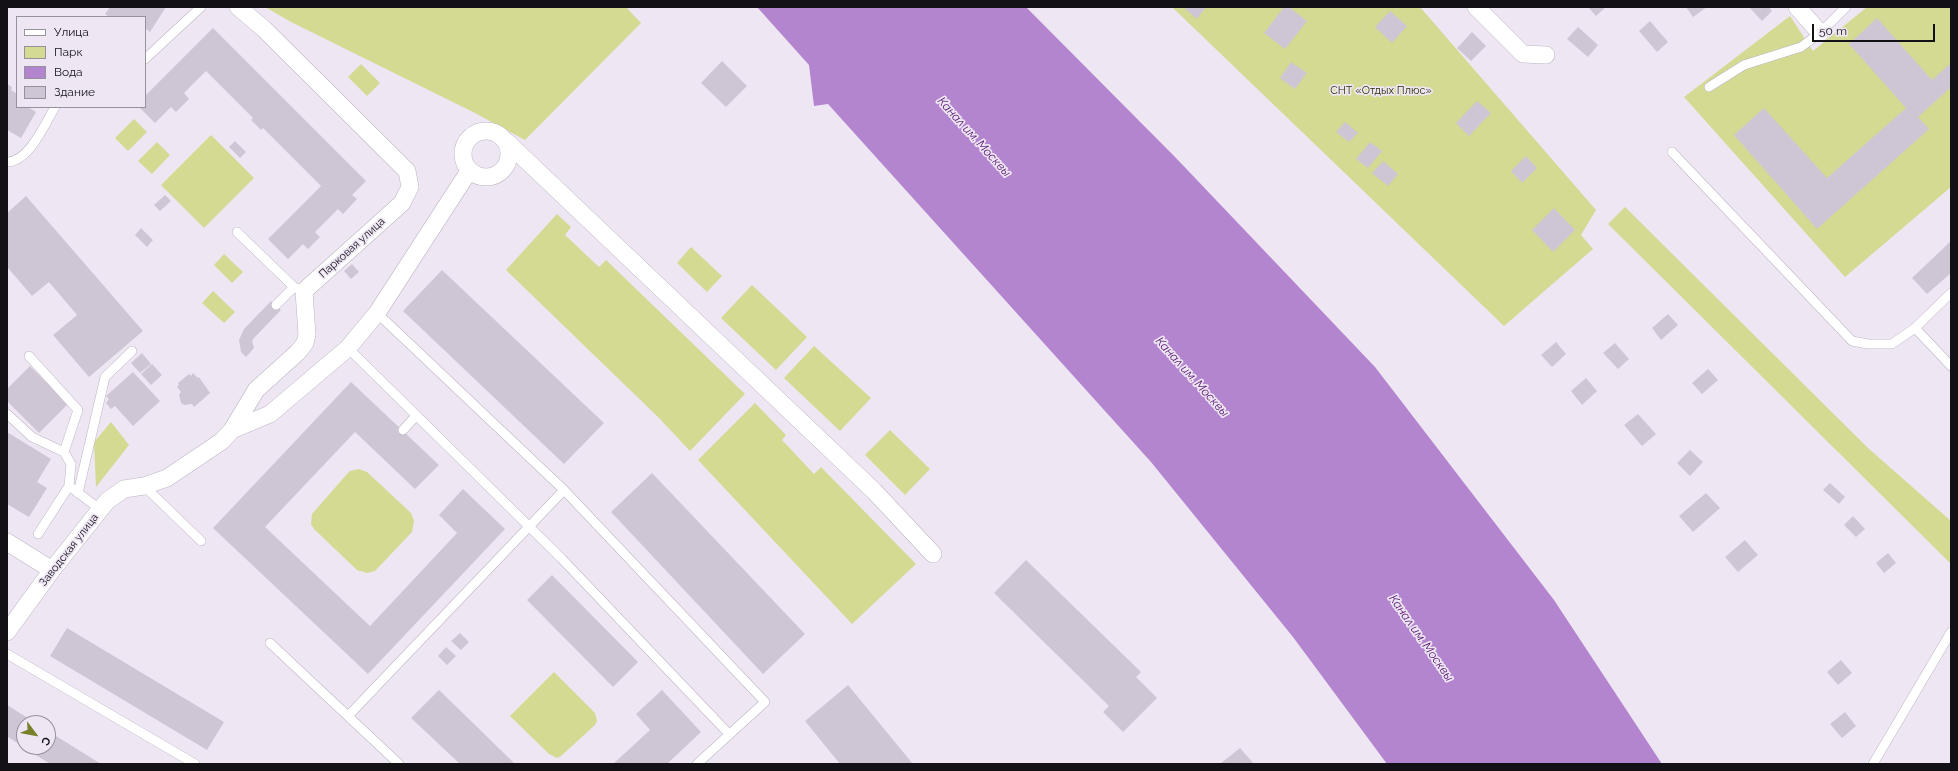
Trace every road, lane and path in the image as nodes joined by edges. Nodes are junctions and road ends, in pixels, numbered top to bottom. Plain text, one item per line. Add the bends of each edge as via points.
1 (201, 7) edge
2 (238, 7) edge
3 (1476, 7) edge
4 (1797, 7) edge
5 (1846, 7) edge
6 (1820, 33) junction
7 (1546, 55) dead end
8 (146, 58) edge
9 (1709, 86) dead end
10 (54, 108) edge
11 (507, 142) junction
12 (1672, 152) dead end
13 (7, 162) edge
14 (469, 171) junction
15 (237, 232) dead end
16 (299, 289) junction
17 (1951, 293) edge
18 (276, 305) dead end
19 (377, 313) junction
20 (1915, 328) junction
21 (348, 348) junction
22 (132, 351) dead end
23 (29, 356) dead end
24 (1951, 366) edge
25 (7, 414) edge
26 (416, 416) junction
27 (232, 430) junction
28 (403, 430) dead end
29 (64, 452) junction
30 (69, 486) junction
31 (144, 486) junction
32 (564, 490) junction
33 (78, 493) junction
34 (100, 510) junction
35 (530, 527) junction
36 (38, 534) dead end
37 (201, 541) dead end
38 (7, 542) edge
39 (933, 554) dead end
40 (52, 570) junction
41 (7, 632) edge
42 (1951, 632) edge
43 (270, 643) dead end
44 (7, 654) edge
45 (348, 716) junction
46 (729, 734) junction
47 (195, 764) edge
48 (399, 764) edge
49 (697, 764) edge
50 (1873, 764) edge

1 - 8 lane
2 - 16 street, Парковая улица via 264,29 407,171 410,187 402,203
3 - 7 street via 1523,54
4 - 6 street
5 - 6 lane
6 - 9 lane via 1801,47 1744,65
10 - 13 lane via 28,151 15,162
11 - 14 street via 510,156 508,164 497,176 482,178
11 - 14 street via 496,133 482,131 475,134 465,144 463,151 463,158
11 - 39 street via 874,491
12 - 20 lane via 1852,341 1892,344
14 - 19 street
15 - 16 lane
16 - 18 lane
16 - 27 street via 307,334 305,343 256,390
17 - 20 lane
19 - 21 street
19 - 32 lane
20 - 24 lane
21 - 26 lane
21 - 27 street via 270,414
22 - 33 lane via 105,377
23 - 29 lane via 78,410
25 - 29 lane via 32,437
26 - 28 lane
26 - 35 lane
27 - 31 street via 222,441 167,478
29 - 30 lane via 71,464
30 - 33 lane
30 - 36 lane
31 - 34 street, Заводская улица via 124,489 107,501
31 - 37 lane
32 - 35 lane
32 - 46 lane via 766,702
33 - 34 lane
34 - 40 street, Заводская улица
35 - 45 lane
35 - 46 lane
38 - 40 street
40 - 41 street, Заводская улица
42 - 50 lane
43 - 45 lane
44 - 47 lane
45 - 48 lane
46 - 49 lane

